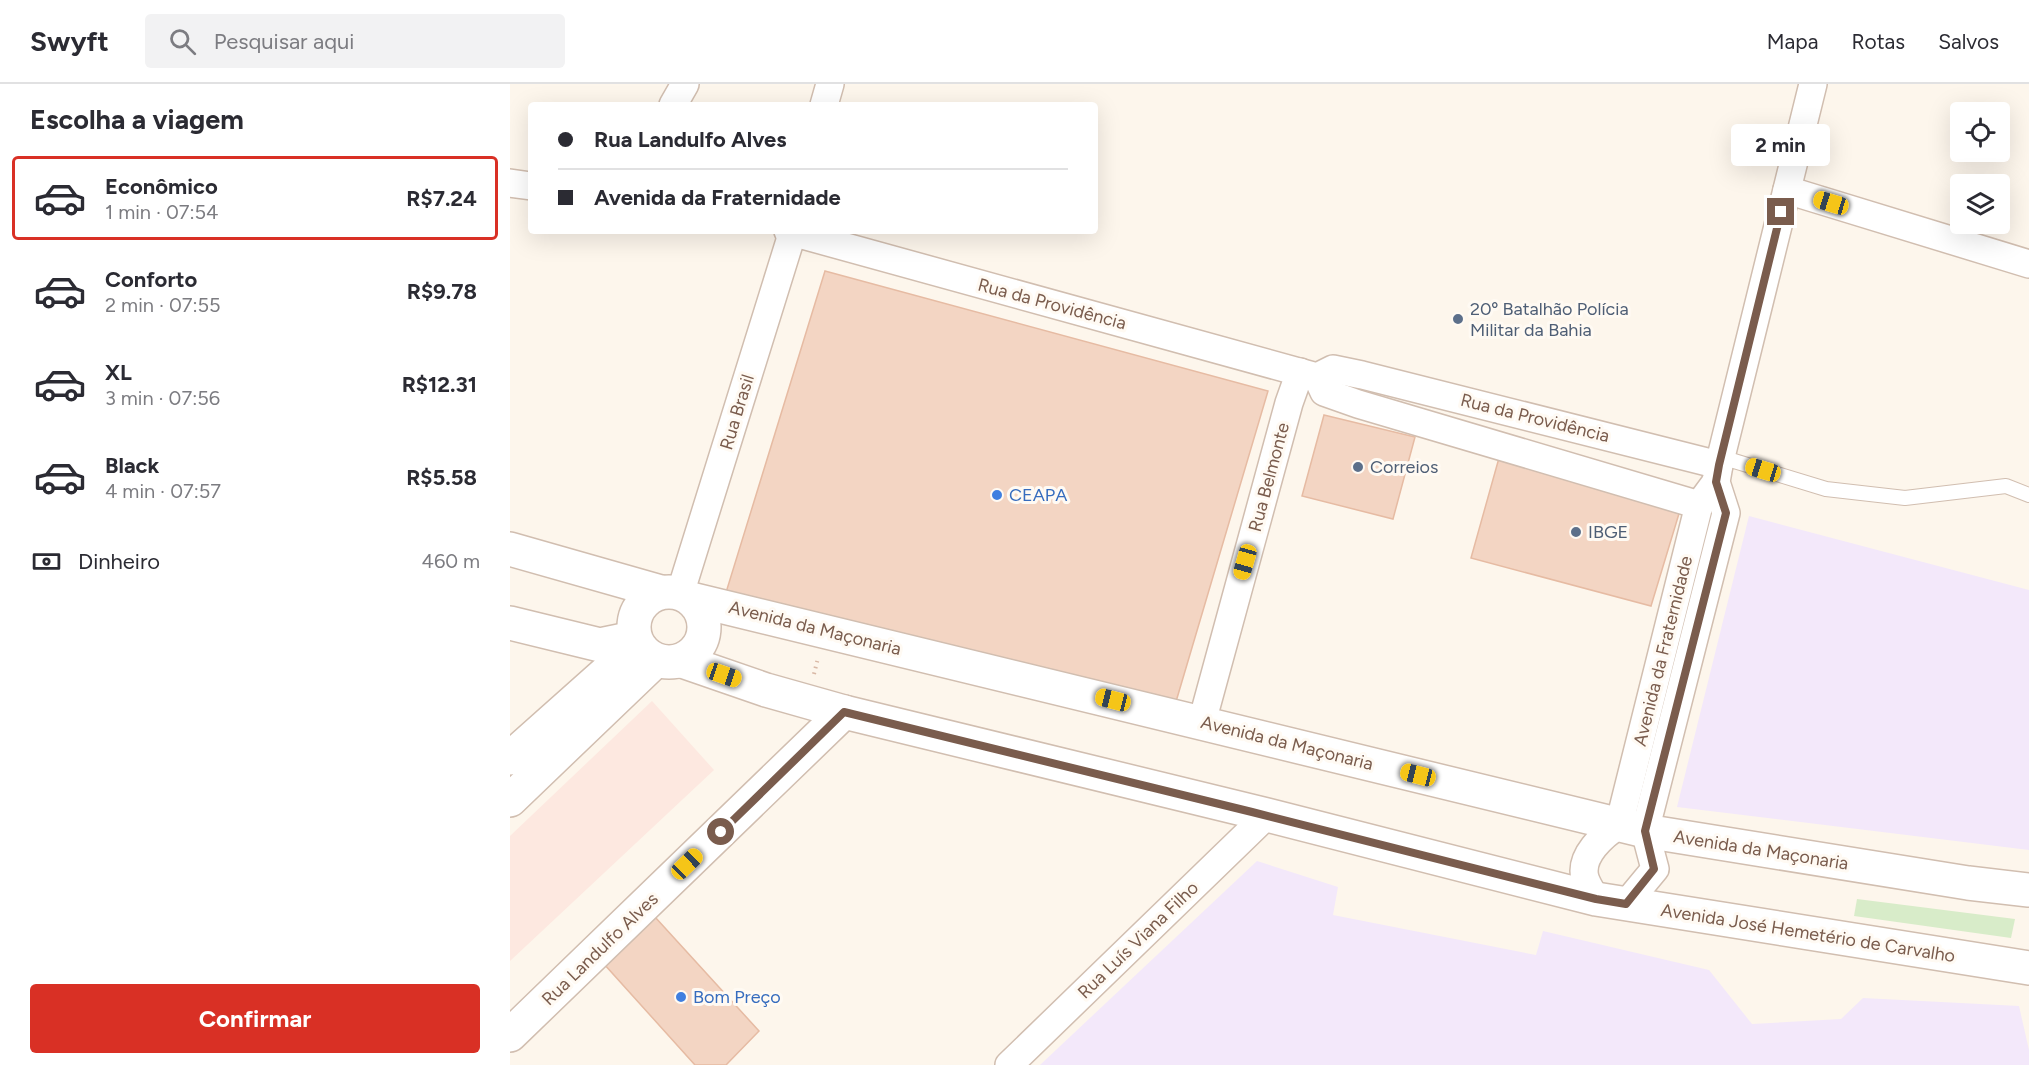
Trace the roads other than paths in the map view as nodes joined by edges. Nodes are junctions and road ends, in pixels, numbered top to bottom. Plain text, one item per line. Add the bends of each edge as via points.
1 (685, 84) edge
2 (830, 84) edge
3 (1813, 84) edge
4 (675, 102) edge
5 (825, 102) edge
6 (510, 183) edge
7 (528, 186) edge
8 (1787, 190) junction
9 (790, 234) edge
10 (802, 234) edge
11 (2029, 264) edge
12 (1308, 375) junction
13 (1719, 468) junction
14 (2029, 495) edge
15 (1699, 505) junction
16 (510, 549) edge
17 (678, 595) junction
18 (510, 623) edge
19 (652, 651) junction
20 (844, 712) junction
21 (1202, 722) junction
22 (510, 759) edge
23 (510, 800) edge
24 (1267, 815) junction
25 (1632, 828) junction
26 (2029, 890) edge
27 (1611, 901) junction
28 (2029, 968) edge
29 (510, 1035) edge
30 (1009, 1065) edge

1 - 4 street
2 - 5 street
3 - 8 street, Avenida da Fraternidade
6 - 7 street
8 - 11 street
8 - 13 street, Avenida da Fraternidade
9 - 17 street, Rua Brasil
10 - 12 street, Rua da Providência
12 - 13 street, Rua da Providência via 1333,369 1362,375
12 - 15 street, Rua da Providência via 1324,392 1358,404
12 - 21 street, Rua Belmonte via 1289,403
13 - 14 lane via 1826,489 1905,498 2006,486
13 - 15 street, Avenida da Fraternidade
13 - 25 street, Avenida da Fraternidade via 1726,513
15 - 25 street, Avenida da Fraternidade
16 - 17 street, Avenida da Maçonaria
17 - 19 street via 641,604 635,614
17 - 19 street via 700,608 705,632 693,654
17 - 21 street, Avenida da Maçonaria
18 - 19 street via 600,645
19 - 20 street, Avenida José Hemetério de Carvalho
19 - 22 street
19 - 23 street
20 - 24 street, Avenida José Hemetério de Carvalho
20 - 29 street, Rua Landulfo Alves
21 - 25 street, Avenida da Maçonaria
24 - 27 street, Avenida José Hemetério de Carvalho
24 - 30 street, Rua Luís Viana Filho
25 - 26 street, Avenida da Maçonaria
25 - 27 street via 1654,869
25 - 27 street via 1595,844 1584,865 1585,878
27 - 28 street, Avenida José Hemetério de Carvalho

